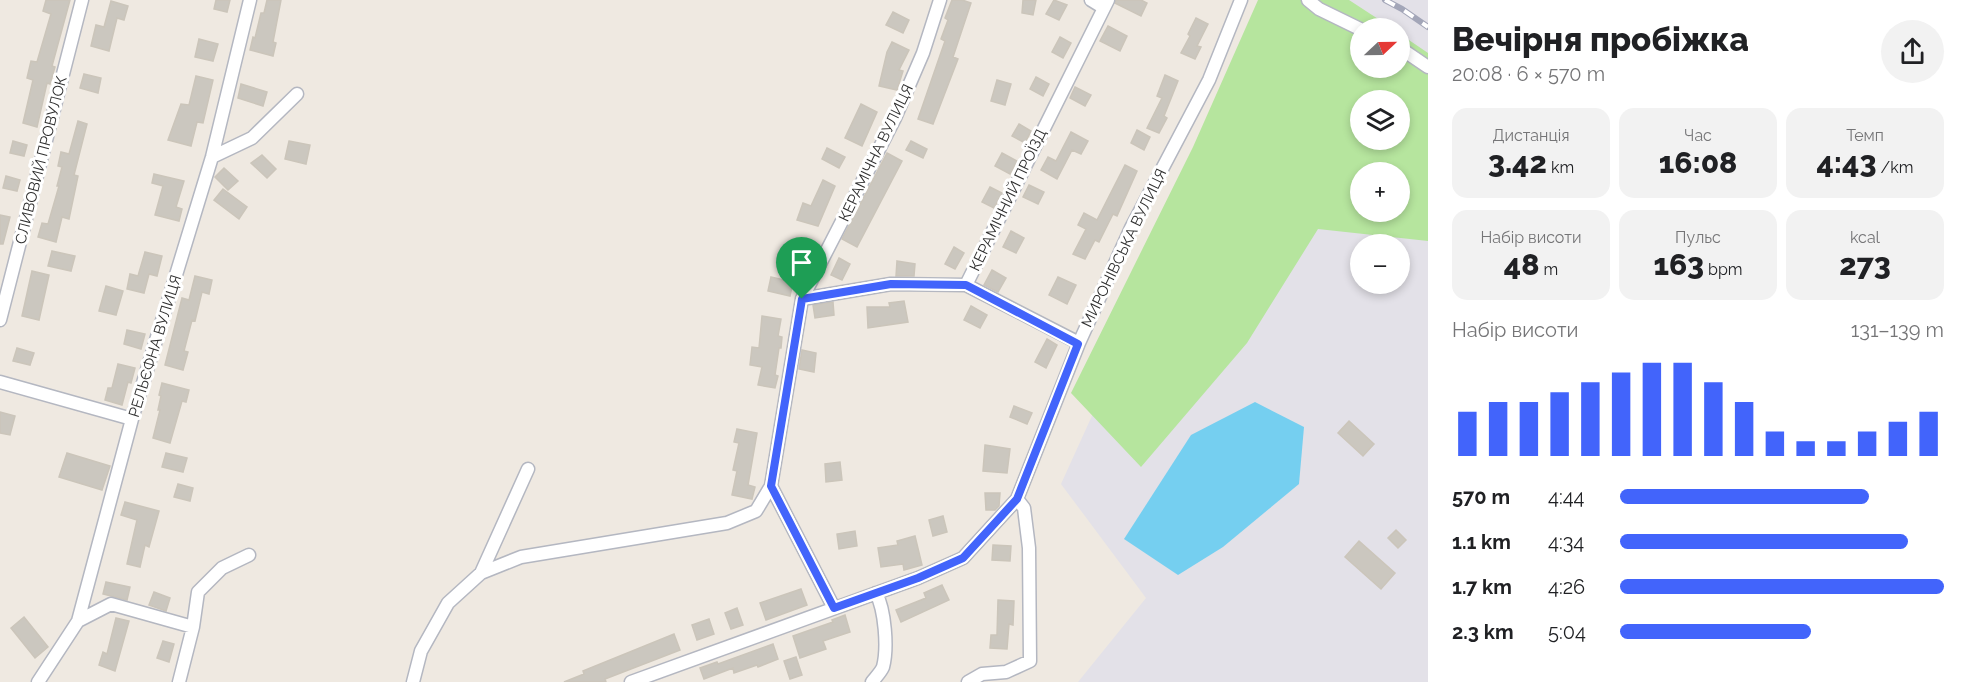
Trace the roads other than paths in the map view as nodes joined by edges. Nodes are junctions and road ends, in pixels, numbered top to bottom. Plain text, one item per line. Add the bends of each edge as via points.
1 (82, 0) edge
2 (250, 0) edge
3 (939, 0) edge
4 (1091, 0) edge
5 (1241, 0) edge
6 (1308, 0) edge
7 (1106, 4) edge
8 (1350, 24) edge
9 (1410, 55) edge
10 (1428, 67) edge
11 (297, 94) dead end
12 (212, 157) junction
13 (966, 285) junction
14 (802, 299) junction
15 (0, 320) edge
16 (1078, 344) junction
17 (0, 382) edge
18 (132, 419) junction
19 (528, 469) dead end
20 (771, 486) junction
21 (1017, 499) junction
22 (249, 555) dead end
23 (481, 573) junction
24 (876, 593) junction
25 (834, 608) junction
26 (78, 621) junction
27 (193, 627) junction
28 (38, 682) edge
29 (179, 682) edge
30 (413, 682) edge
31 (631, 682) edge
32 (872, 682) edge
33 (968, 682) edge

1 - 15 street, СЛИВОВИЙ ПРОВУЛОК
2 - 12 street, РЕЛЬЄФНА ВУЛИЦЯ
3 - 14 street, КЕРАМІЧНА ВУЛИЦЯ via 923,53 895,118
4 - 7 street
5 - 16 street, МИРОНІВСЬКА ВУЛИЦЯ via 1209,80 1131,228
6 - 8 street
7 - 13 street, КЕРАМІЧНИЙ ПРОЇЗД
9 - 10 street
11 - 12 street via 252,138
12 - 18 street, РЕЛЬЄФНА ВУЛИЦЯ
13 - 14 street, КЕРАМІЧНИЙ ПРОЇЗД via 891,284
13 - 16 street
14 - 20 street, КЕРАМІЧНА ВУЛИЦЯ
16 - 21 street, МИРОНІВСЬКА ВУЛИЦЯ
17 - 18 street
18 - 26 street, РЕЛЬЄФНА ВУЛИЦЯ
19 - 23 street
20 - 23 street via 756,510 727,523 520,557
20 - 25 street
21 - 24 street, МИРОНІВСЬКА ВУЛИЦЯ via 963,558
21 - 33 street via 1024,508 1029,548 1030,661 1006,672 982,674
22 - 27 street via 222,568 198,592
23 - 30 street via 448,603 421,651
24 - 25 street, МИРОНІВСЬКА ВУЛИЦЯ
24 - 32 street via 882,604 885,640 883,669
25 - 31 street, МИРОНІВСЬКА ВУЛИЦЯ
26 - 27 street via 111,604
26 - 28 street, РЕЛЬЄФНА ВУЛИЦЯ
27 - 29 street

